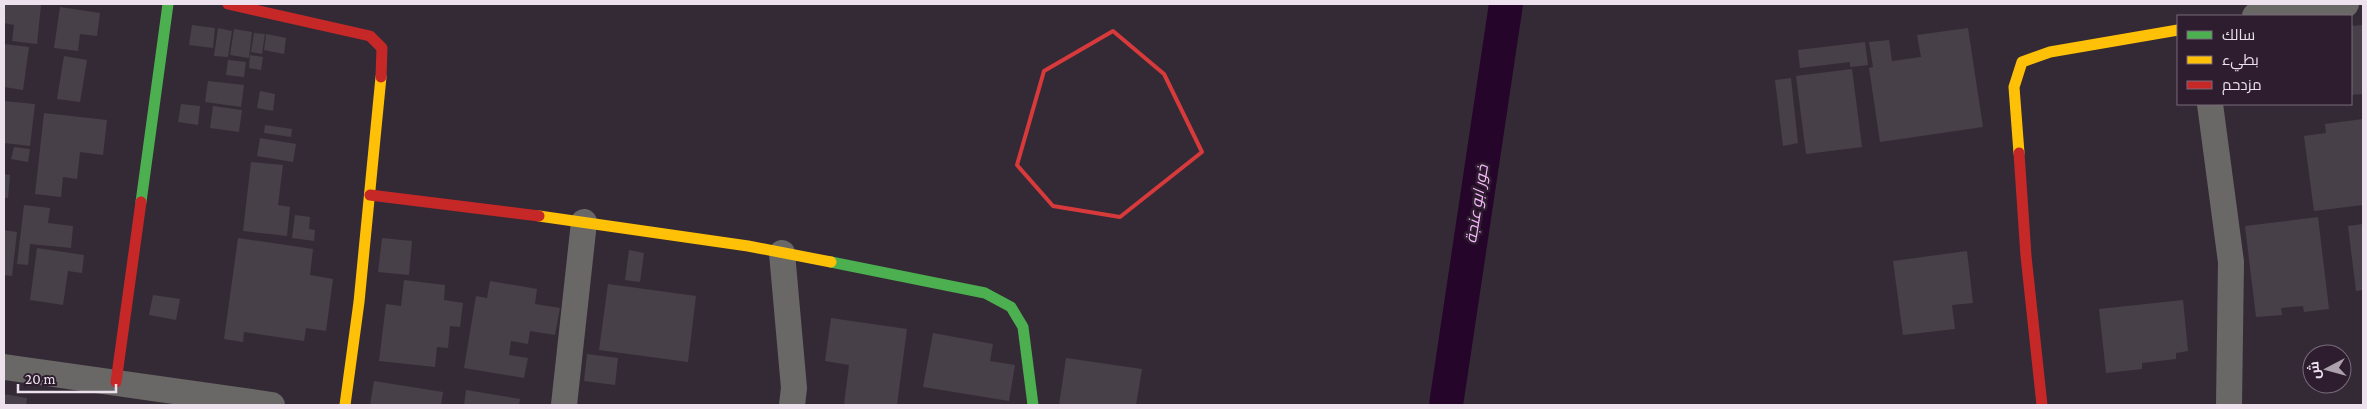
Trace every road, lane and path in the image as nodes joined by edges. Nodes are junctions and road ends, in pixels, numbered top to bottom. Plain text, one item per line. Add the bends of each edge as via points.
1 (168, 4) edge
2 (228, 4) edge
3 (2346, 4) edge
4 (2263, 15) edge
5 (2177, 30) edge
6 (2210, 105) edge
7 (370, 195) junction
8 (584, 222) junction
9 (782, 253) junction
10 (4, 367) edge
11 (116, 382) junction
12 (189, 399) edge
13 (272, 405) edge
14 (344, 405) edge
15 (564, 405) edge
16 (792, 405) edge
17 (1033, 405) edge
18 (2042, 405) edge
19 (2229, 405) edge

1 - 11 street
2 - 7 street via 370,36 382,48
3 - 4 street
5 - 18 street via 2050,52 2022,62 2014,87 2026,256
6 - 19 street via 2231,262
7 - 8 street
7 - 14 street
8 - 9 street
8 - 15 street
9 - 16 street via 794,388
9 - 17 street via 985,293 1011,307 1023,328
10 - 11 street
11 - 12 street
12 - 13 street

